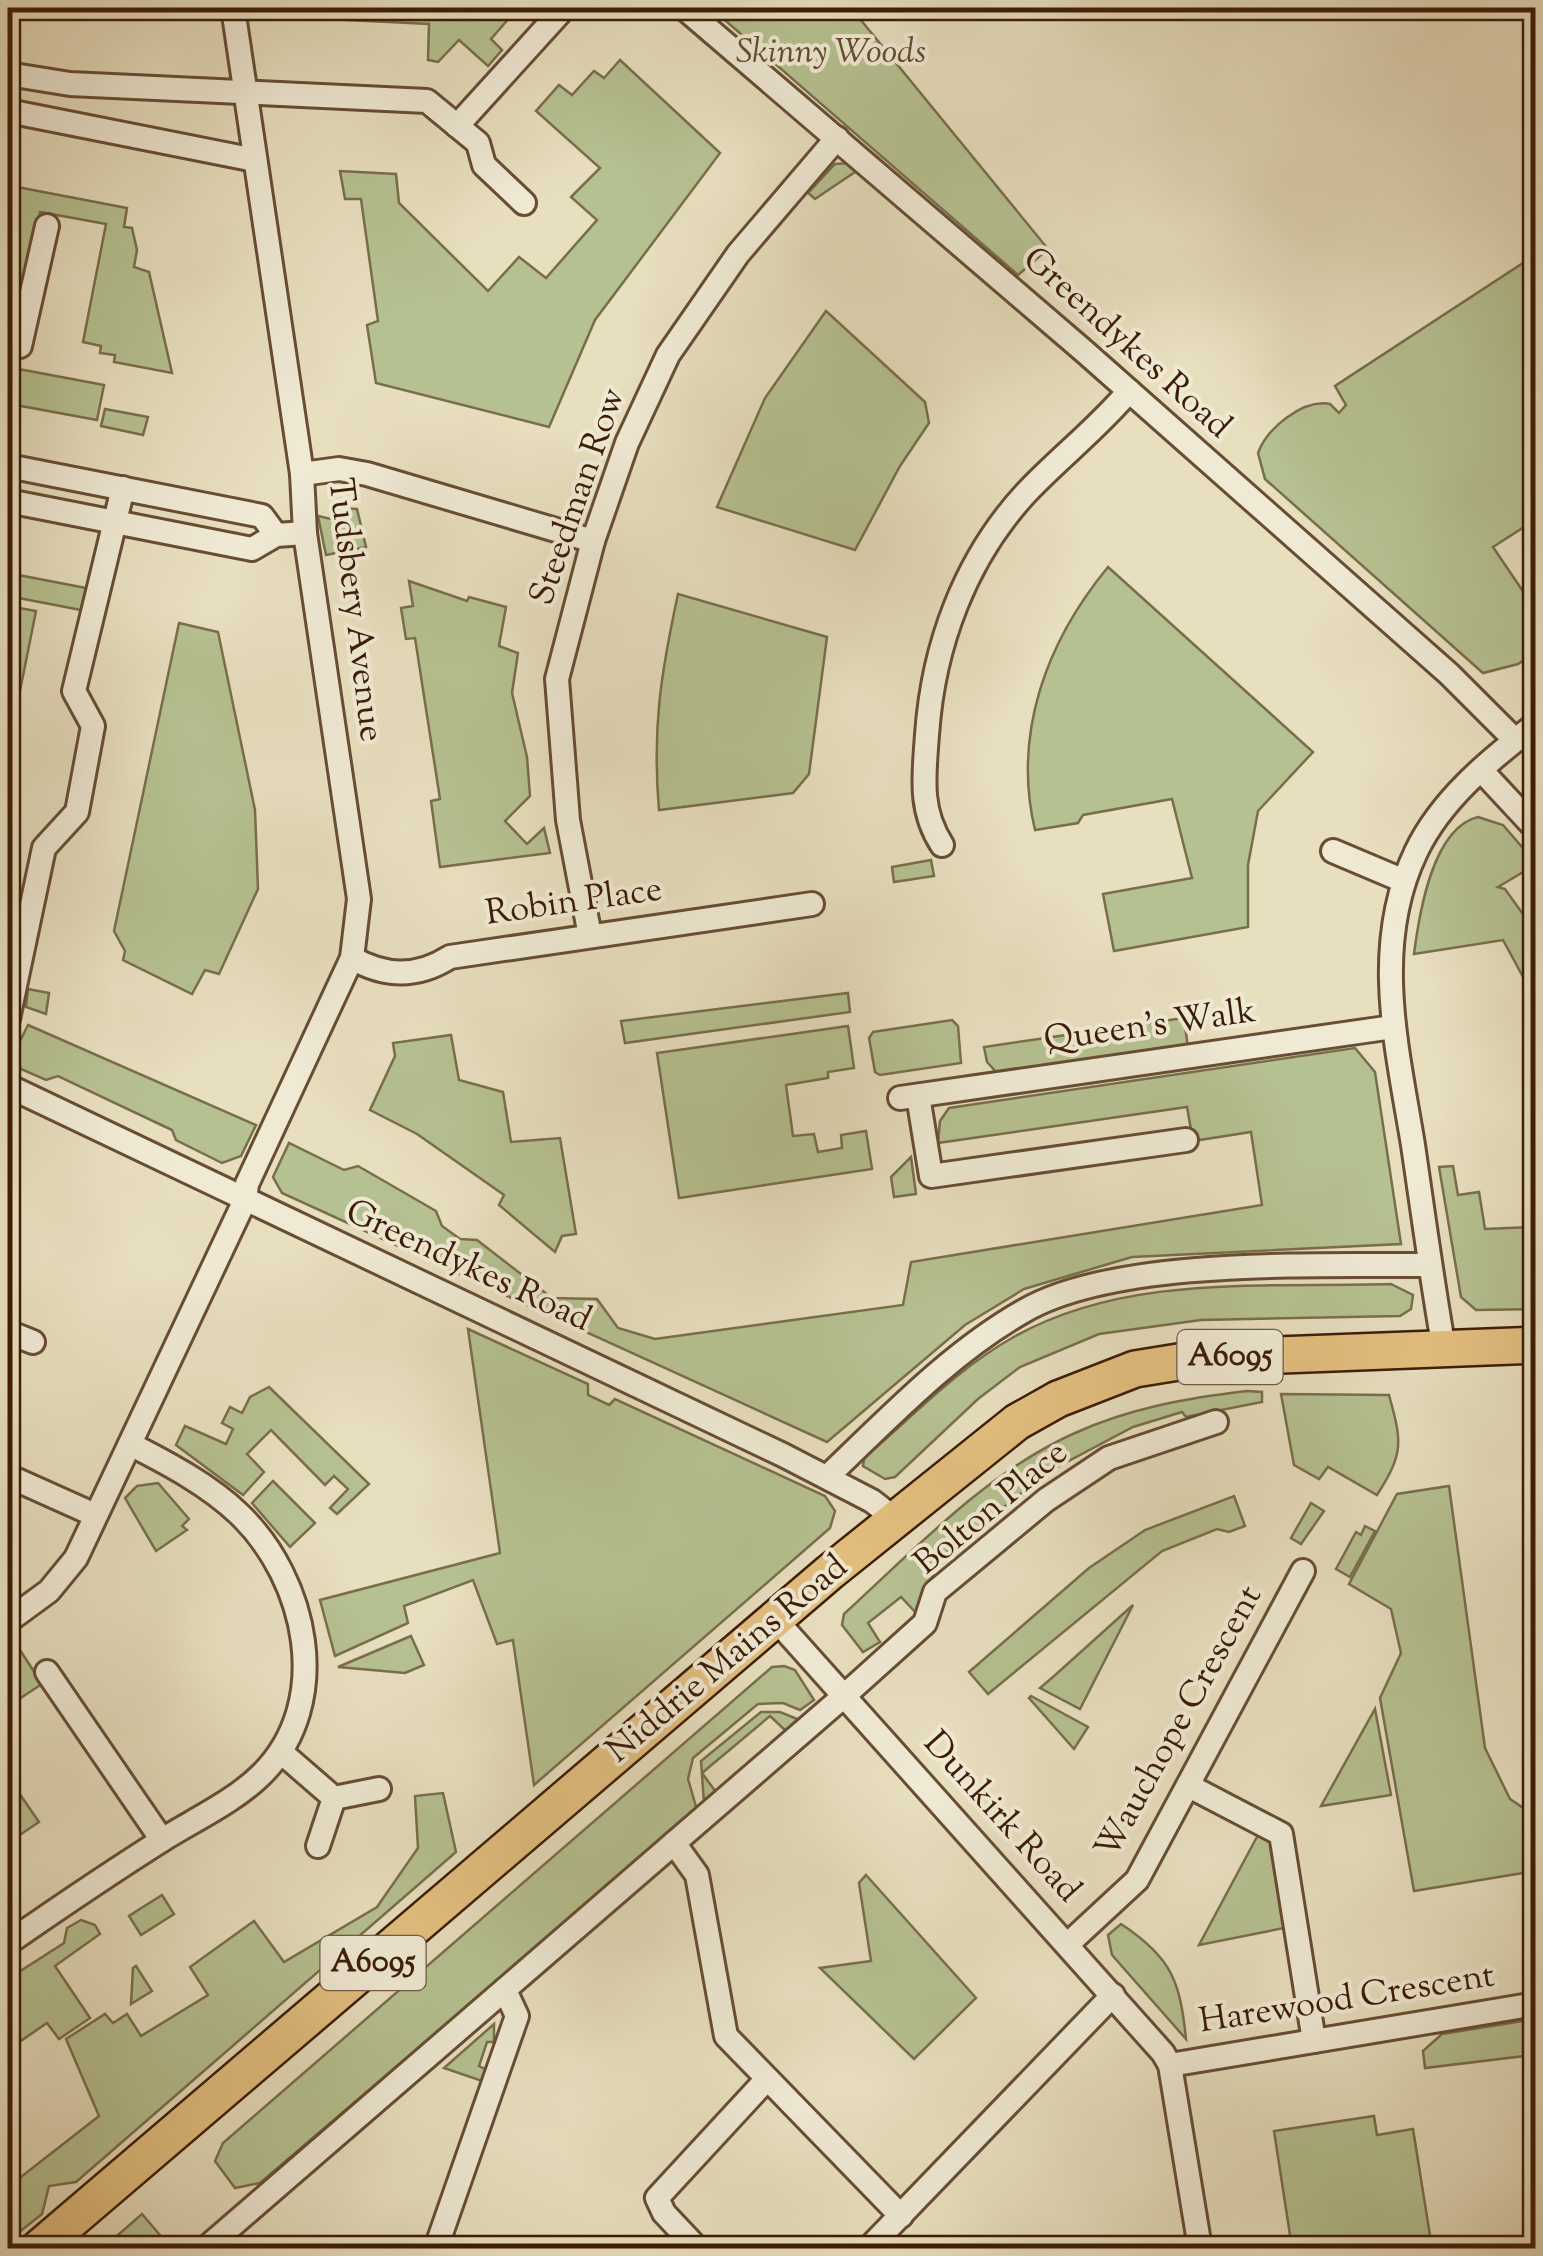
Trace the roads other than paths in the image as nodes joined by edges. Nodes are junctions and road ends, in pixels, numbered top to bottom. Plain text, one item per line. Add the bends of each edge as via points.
1 (232, 8) edge
2 (564, 8) edge
3 (684, 8) edge
4 (8, 74) edge
5 (246, 95) junction
6 (8, 112) edge
7 (457, 126) junction
8 (837, 138) junction
9 (255, 160) junction
10 (524, 203) dead end
11 (46, 226) dead end
12 (8, 290) edge
13 (31, 294) junction
14 (20, 346) dead end
15 (1129, 391) junction
16 (8, 466) edge
17 (302, 474) junction
18 (123, 488) junction
19 (8, 502) edge
20 (113, 523) junction
21 (304, 533) junction
22 (276, 535) junction
23 (593, 541) junction
24 (1536, 724) edge
25 (1515, 740) junction
26 (1481, 770) junction
27 (1536, 830) edge
28 (942, 845) dead end
29 (1333, 851) dead end
30 (1404, 881) junction
31 (812, 904) dead end
32 (590, 936) junction
33 (352, 958) junction
34 (8, 1019) edge
35 (1393, 1027) junction
36 (8, 1086) edge
37 (1186, 1140) dead end
38 (245, 1200) junction
39 (1429, 1265) junction
40 (8, 1332) edge
41 (33, 1342) dead end
42 (1536, 1345) edge
43 (1444, 1350) junction
44 (1216, 1422) dead end
45 (130, 1444) junction
46 (8, 1476) edge
47 (827, 1477) junction
48 (95, 1515) junction
49 (895, 1519) junction
50 (1303, 1572) dead end
51 (776, 1620) junction
52 (8, 1621) edge
53 (47, 1672) dead end
54 (844, 1696) junction
55 (281, 1752) junction
56 (1189, 1786) junction
57 (378, 1790) dead end
58 (334, 1798) junction
59 (162, 1840) junction
60 (674, 1844) junction
61 (318, 1846) dead end
62 (8, 1943) edge
63 (1068, 1944) junction
64 (505, 1990) junction
65 (1114, 1995) junction
66 (1536, 2004) edge
67 (1314, 2041) junction
68 (1170, 2064) junction
69 (766, 2080) junction
70 (901, 2216) junction
71 (38, 2248) edge
72 (206, 2248) edge
73 (436, 2248) edge
74 (698, 2248) edge
75 (869, 2248) edge
76 (1200, 2248) edge

1 - 5 street, Tudsbery Avenue
2 - 7 street
3 - 8 street, Greendykes Road
4 - 5 street
5 - 7 street via 427,101
5 - 9 street, Tudsbery Avenue
6 - 9 street
7 - 10 street via 478,143 484,165
8 - 15 street, Greendykes Road
8 - 23 street, Steedman Row via 738,254 668,355
9 - 17 street, Tudsbery Avenue
11 - 13 street
12 - 13 street
13 - 14 street
15 - 25 street, Greendykes Road
15 - 28 street via 1024,495 957,600 938,660 926,735 926,821
16 - 18 street
17 - 21 street, Tudsbery Avenue
17 - 23 street via 368,474
18 - 20 street
18 - 22 street via 262,516
19 - 20 street
20 - 22 street via 252,548
20 - 34 street via 74,690 93,726 77,812 44,848
21 - 22 street
21 - 33 street, Tudsbery Avenue via 359,900
23 - 32 street, Steedman Row via 558,678 568,820
24 - 25 street
25 - 26 street
26 - 27 street
26 - 30 street via 1439,814
29 - 30 street
30 - 35 street via 1391,940
31 - 32 street, Robin Place
32 - 33 street, Robin Place via 450,957 432,968 394,974
33 - 38 street, Tudsbery Avenue
35 - 37 street, Queen's Walk via 909,1097 931,1176
35 - 39 street
36 - 38 street, Greendykes Road
38 - 45 street, Tudsbery Avenue
38 - 47 street, Greendykes Road
39 - 43 street
39 - 47 street via 1140,1276 1087,1286 1027,1309 971,1346
40 - 41 street
42 - 43 main road, Niddrie Mains Road / A6095
43 - 49 main road, Niddrie Mains Road / A6095 via 1203,1358 1136,1369 1016,1422
44 - 54 street, Bolton Place via 1109,1458 1046,1500 935,1592 924,1623
45 - 48 street, Tudsbery Avenue
45 - 55 street via 239,1514 285,1580 306,1668 298,1718
46 - 48 street
47 - 49 street, Greendykes Road
48 - 52 street, Tudsbery Avenue via 62,1576
49 - 51 main road, Niddrie Mains Road / A6095
50 - 56 street, Wauchope Crescent
51 - 54 street, Dunkirk Road
51 - 71 main road, Niddrie Mains Road / A6095
53 - 59 street
54 - 60 street
54 - 63 street, Dunkirk Road
55 - 58 street
55 - 59 street via 246,1788
56 - 63 street, Wauchope Crescent via 1137,1880
56 - 67 street via 1280,1834
57 - 58 street
58 - 61 street
59 - 62 street
60 - 64 street
60 - 69 street via 697,1875 726,2036
63 - 65 street, Dunkirk Road
64 - 72 street
64 - 73 street via 517,2016
65 - 68 street, Dunkirk Road
65 - 70 street
66 - 67 street, Harewood Crescent
67 - 68 street, Harewood Crescent
68 - 76 street
69 - 70 street
69 - 74 street via 656,2198
70 - 75 street

